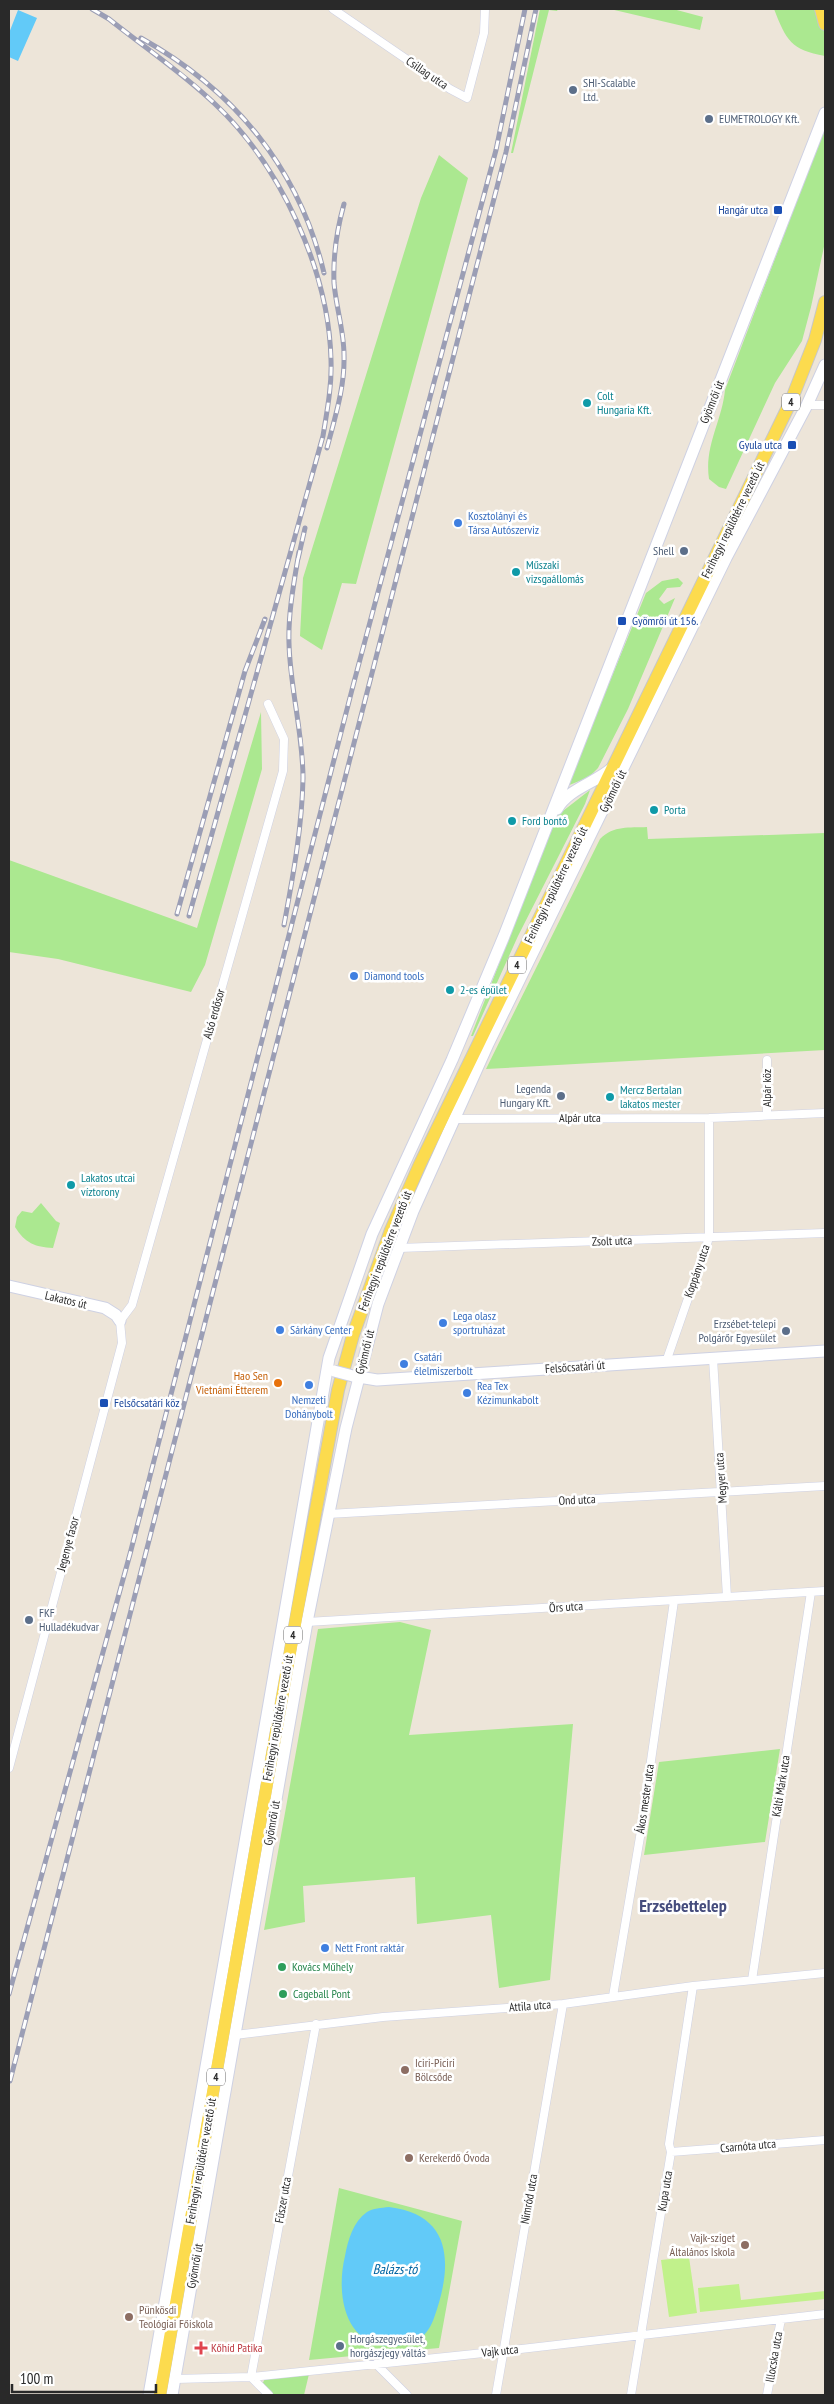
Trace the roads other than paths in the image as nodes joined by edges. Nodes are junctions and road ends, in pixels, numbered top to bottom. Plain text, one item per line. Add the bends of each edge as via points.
1 (333, 9) edge
2 (484, 9) edge
3 (821, 9) edge
4 (825, 24) edge
5 (825, 113) edge
6 (825, 302) edge
7 (825, 365) edge
8 (825, 404) edge
9 (807, 405) junction
10 (268, 704) dead end
11 (615, 766) junction
12 (545, 832) junction
13 (767, 1060) dead end
14 (825, 1113) edge
15 (767, 1116) junction
16 (709, 1118) junction
17 (454, 1119) junction
18 (825, 1233) edge
19 (709, 1238) junction
20 (399, 1248) junction
21 (9, 1286) edge
22 (120, 1321) junction
23 (825, 1351) edge
24 (713, 1358) junction
25 (666, 1362) junction
26 (330, 1370) junction
27 (356, 1377) junction
28 (825, 1486) edge
29 (722, 1492) junction
30 (328, 1514) junction
31 (825, 1591) edge
32 (811, 1592) junction
33 (727, 1597) junction
34 (674, 1601) junction
35 (307, 1622) junction
36 (9, 1768) edge
37 (825, 1973) edge
38 (752, 1980) junction
39 (693, 1986) junction
40 (613, 1996) junction
41 (563, 2004) junction
42 (316, 2024) junction
43 (235, 2035) junction
44 (825, 2140) edge
45 (671, 2152) junction
46 (825, 2314) edge
47 (781, 2319) junction
48 (642, 2336) junction
49 (503, 2351) junction
50 (376, 2364) junction
51 (251, 2376) junction
52 (175, 2380) junction
53 (148, 2395) edge
54 (160, 2395) edge
55 (172, 2395) edge
56 (269, 2395) edge
57 (407, 2395) edge
58 (496, 2395) edge
59 (631, 2395) edge
60 (767, 2395) edge

1 - 2 street, Csillag utca via 467,98 484,33
3 - 4 main road
5 - 12 street, Gyömrői út
6 - 11 main road, Ferihegyi repülőtérre vezető út / 4 via 815,340 791,401
7 - 9 street, Gyömrői út
8 - 9 street
9 - 17 street, Gyömrői út via 722,567
10 - 22 street, Alsó erdősor via 284,738 283,771 132,1305
11 - 12 street, Gyömrői út via 599,780 561,802
11 - 54 main road, Ferihegyi repülőtérre vezető út / 4 via 416,1173 391,1230 353,1335 338,1390 296,1618
12 - 26 street, Gyömrői út via 452,1060 372,1234 352,1290
13 - 15 street, Alpár köz
14 - 15 street, Alpár utca
15 - 16 street, Alpár utca
16 - 17 street, Alpár utca
16 - 19 street, Koppány utca
17 - 20 street, Gyömrői út
18 - 19 street, Zsolt utca
19 - 20 street, Zsolt utca
19 - 25 street, Koppány utca
20 - 27 street, Gyömrői út
21 - 22 street, Lakatos út via 105,1308
22 - 36 street, Jegenye fasor via 122,1342
23 - 24 street, Felsőcsatári út
24 - 25 street, Felsőcsatári út
24 - 29 street, Megyer utca
25 - 27 street, Felsőcsatári út via 377,1380
26 - 27 street, Felsőcsatári út, bridge
26 - 53 street, Gyömrői út
27 - 30 street, Gyömrői út
28 - 29 street, Ond utca
29 - 30 street, Ond utca
29 - 33 street, Megyer utca
30 - 35 street, Gyömrői út
31 - 32 street, Örs utca
32 - 33 street, Örs utca
32 - 38 street, Kálti Márk utca
33 - 34 street, Örs utca
34 - 35 street, Örs utca
34 - 40 street, Ákos mester utca
35 - 43 street, Gyömrői út
37 - 38 street, Attila utca
38 - 39 street, Attila utca
39 - 40 street, Attila utca
39 - 45 street, Kupa utca via 669,2144
40 - 41 street, Attila utca
41 - 42 street, Attila utca
41 - 49 street, Nimród utca
42 - 43 street, Attila utca
42 - 51 street, Fűszer utca
43 - 52 street, Gyömrői út
44 - 45 street, Csarnóta utca
45 - 48 street, Kupa utca
46 - 47 street, Vajk utca
47 - 48 street, Vajk utca
47 - 60 street, Illocska utca
48 - 49 street, Vajk utca
48 - 59 street, Kupa utca
49 - 50 street, Vajk utca
49 - 58 street, Nimród utca
50 - 51 street, Vajk utca
50 - 57 street
51 - 52 street, Vajk utca
51 - 56 street
52 - 55 street, Gyömrői út

